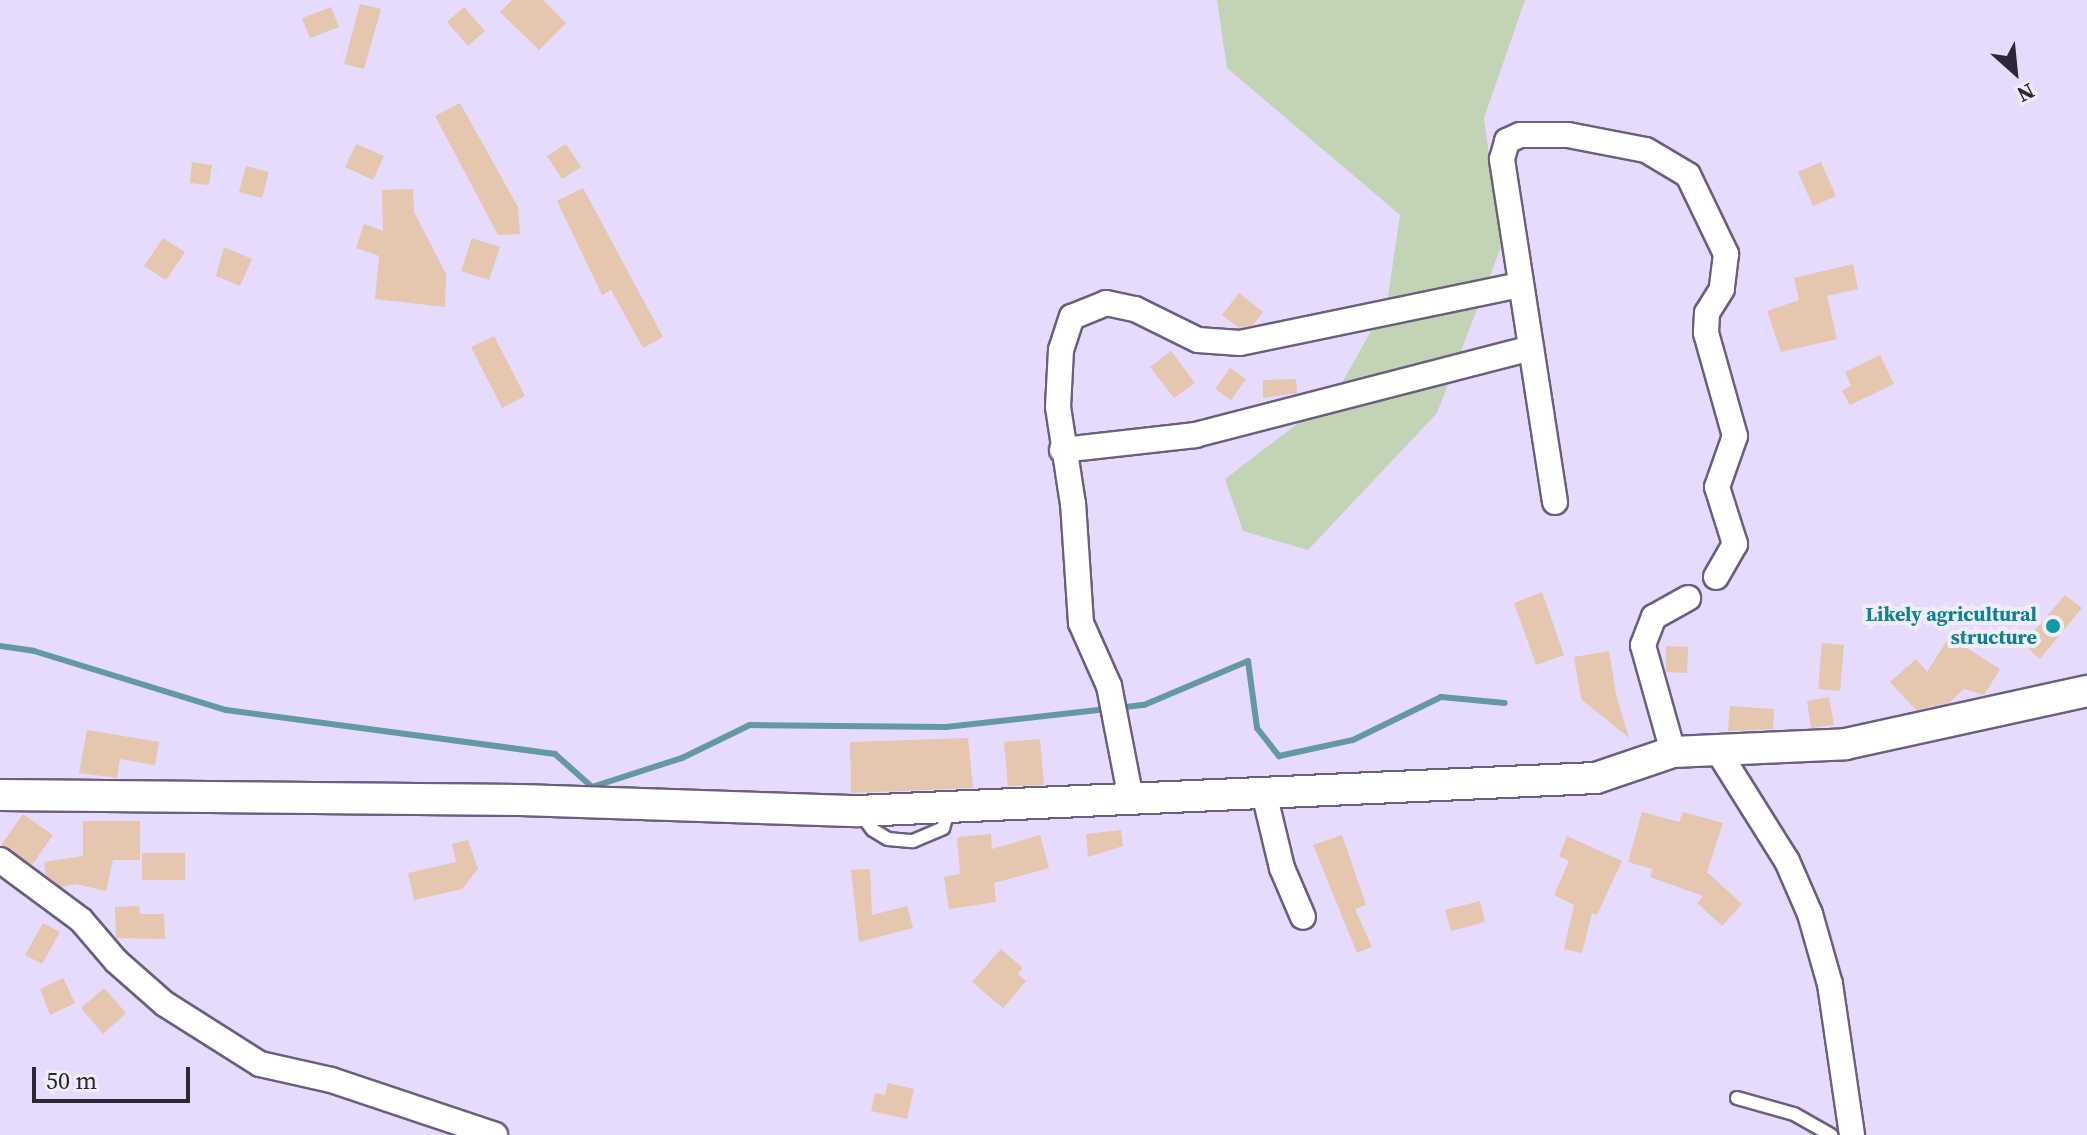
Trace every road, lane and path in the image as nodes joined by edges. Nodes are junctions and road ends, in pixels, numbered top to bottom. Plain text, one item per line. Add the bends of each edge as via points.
1 (1521, 285) junction
2 (1531, 348) junction
3 (1062, 450) junction
4 (1555, 502) dead end
5 (1716, 577) dead end
6 (1688, 598) dead end
7 (2087, 691) edge
8 (1716, 748) junction
9 (1673, 752) junction
10 (1264, 793) junction
11 (0, 795) edge
12 (1131, 799) junction
13 (0, 860) edge
14 (1303, 917) dead end
15 (1737, 1098) dead end
16 (495, 1135) edge
17 (1831, 1135) edge
18 (1852, 1135) edge

1 - 2 street
1 - 3 street via 1240,343 1198,340 1135,309 1106,303 1072,317 1061,350
1 - 5 street via 1502,159 1507,141 1520,135 1568,135 1646,150 1688,175 1726,254 1722,289 1707,313 1706,333 1735,436 1717,487 1735,544
2 - 3 street via 1195,435
2 - 4 street
3 - 12 street via 1073,504 1081,623 1109,686
6 - 9 street via 1654,617 1643,645
7 - 8 street via 1846,744
8 - 9 street
8 - 18 street via 1787,861 1810,914 1830,984
9 - 10 street via 1596,778
10 - 12 street
10 - 14 street via 1282,868
11 - 12 street via 521,800 858,811
13 - 16 street via 81,920 116,961 165,1004 260,1064 331,1080
15 - 17 lane via 1794,1114

